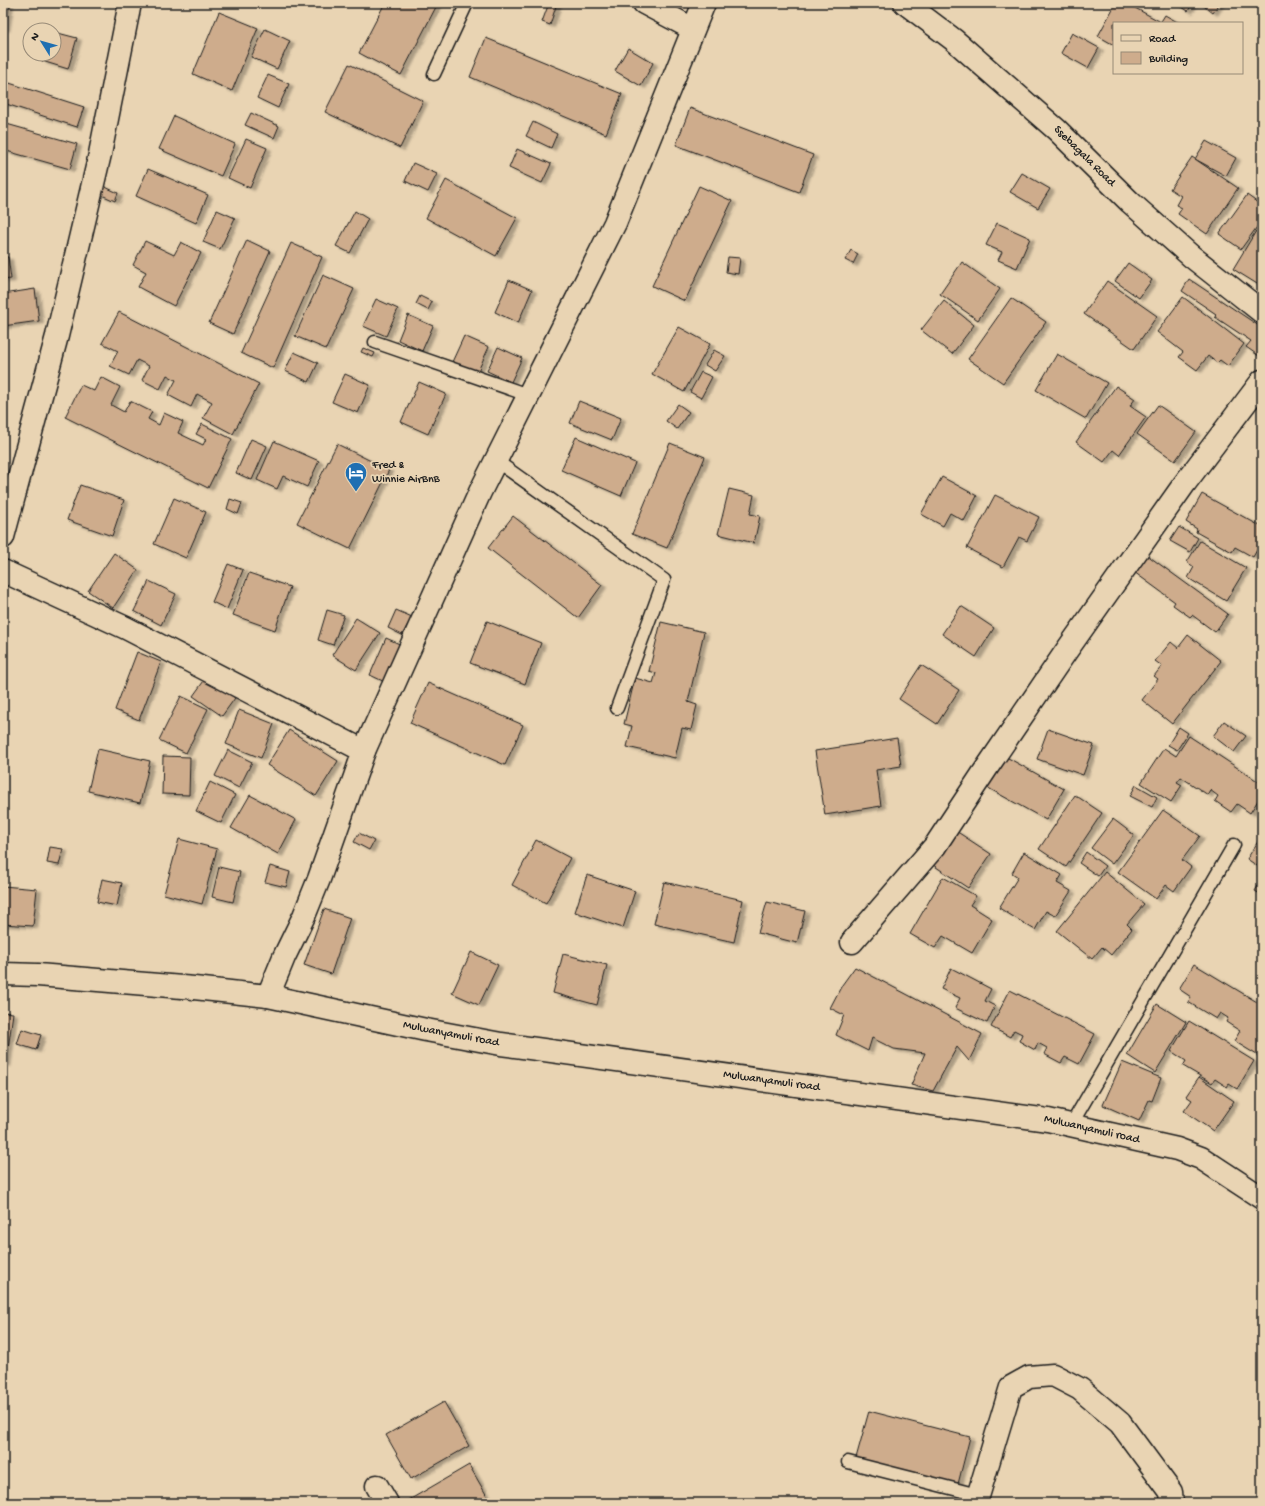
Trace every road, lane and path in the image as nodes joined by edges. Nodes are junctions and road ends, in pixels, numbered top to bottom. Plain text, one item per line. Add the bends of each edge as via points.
1 (130, 3) edge
2 (467, 3) edge
3 (644, 3) edge
4 (704, 3) edge
5 (905, 3) edge
6 (693, 29) junction
7 (434, 74) dead end
8 (1262, 312) edge
9 (375, 342) dead end
10 (1262, 381) edge
11 (528, 395) junction
12 (495, 460) junction
13 (3, 537) edge
14 (3, 571) edge
15 (617, 708) dead end
16 (364, 751) junction
17 (1234, 845) dead end
18 (852, 942) dead end
19 (3, 974) edge
20 (268, 996) junction
21 (1071, 1125) junction
22 (1262, 1198) edge
23 (848, 1462) dead end
24 (977, 1499) edge
25 (1172, 1503) edge

1 - 13 street via 100,154 57,336
2 - 7 lane
3 - 6 street
4 - 6 street
5 - 8 street, Ssebagala Road via 954,40 1057,130 1130,202 1191,256
6 - 11 street via 615,223
9 - 11 lane
10 - 18 street via 1185,483 935,846
11 - 12 street
12 - 15 lane via 664,580
12 - 16 street
14 - 16 street via 126,628
16 - 20 street via 319,879
17 - 21 lane
19 - 20 street, Mulwanyamuli road
20 - 21 street, Mulwanyamuli road via 501,1044
21 - 22 street, Mulwanyamuli road via 1177,1149 1201,1158
23 - 24 lane
24 - 25 street via 1011,1387 1029,1377 1053,1375 1080,1389 1120,1423 1171,1492

